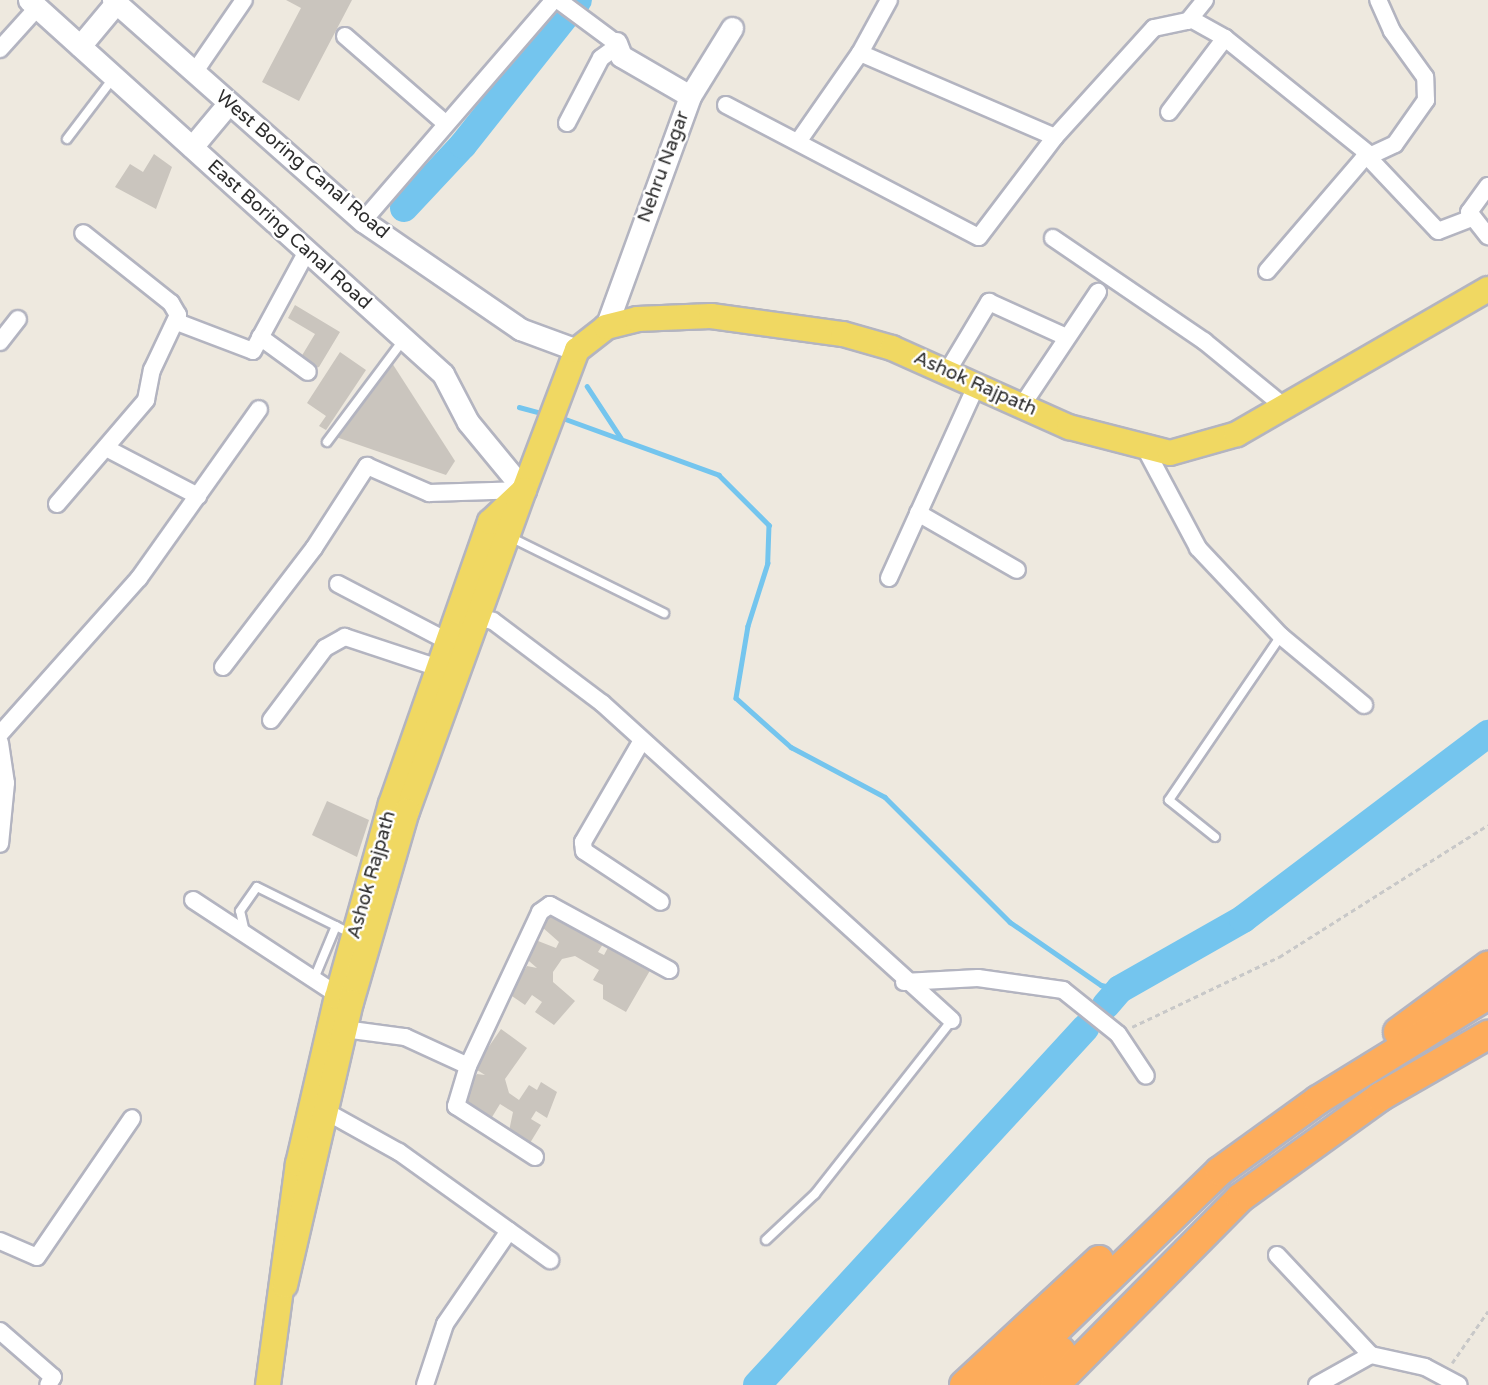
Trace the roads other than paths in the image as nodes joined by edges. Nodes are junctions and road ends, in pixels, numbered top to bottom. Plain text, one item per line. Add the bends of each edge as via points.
1 (244, 0) edge
2 (888, 0) edge
3 (1205, 0) edge
4 (1378, 0) edge
5 (115, 1) edge
6 (560, 3) edge
7 (33, 4) edge
8 (1191, 19) junction
9 (732, 28) dead end
10 (345, 36) dead end
11 (1225, 38) junction
12 (80, 46) junction
13 (615, 46) junction
14 (0, 49) edge
15 (860, 53) junction
16 (194, 74) junction
17 (114, 77) junction
18 (690, 96) junction
19 (228, 104) junction
20 (726, 105) dead end
21 (1169, 112) dead end
22 (444, 122) junction
23 (567, 123) dead end
24 (1055, 137) junction
25 (67, 139) dead end
26 (800, 139) junction
27 (192, 147) junction
28 (1368, 155) junction
29 (1488, 186) edge
30 (1472, 218) junction
31 (363, 221) junction
32 (83, 233) dead end
33 (1488, 236) edge
34 (1053, 238) dead end
35 (307, 251) junction
36 (1267, 271) dead end
37 (1488, 289) edge
38 (1098, 292) dead end
39 (18, 319) dead end
40 (177, 322) junction
41 (606, 327) junction
42 (260, 337) junction
43 (1066, 337) junction
44 (404, 339) junction
45 (0, 342) edge
46 (577, 350) junction
47 (308, 372) dead end
48 (947, 372) junction
49 (975, 388) junction
50 (1023, 404) junction
51 (1286, 408) junction
52 (260, 410) dead end
53 (327, 442) dead end
54 (106, 448) junction
55 (1146, 450) junction
56 (524, 490) junction
57 (198, 496) junction
58 (57, 504) dead end
59 (918, 513) junction
60 (507, 536) junction
61 (1017, 570) dead end
62 (890, 578) dead end
63 (338, 584) dead end
64 (664, 613) dead end
65 (477, 617) junction
66 (1281, 636) junction
67 (449, 642) junction
68 (223, 667) dead end
69 (439, 668) junction
70 (1364, 705) dead end
71 (271, 720) dead end
72 (0, 734) edge
73 (641, 742) junction
74 (0, 743) edge
75 (1214, 837) dead end
76 (0, 844) edge
77 (193, 900) dead end
78 (661, 902) dead end
79 (345, 930) junction
80 (1488, 966) edge
81 (669, 970) dead end
82 (316, 974) junction
83 (904, 982) junction
84 (1488, 995) edge
85 (342, 996) junction
86 (951, 1020) joint
87 (344, 1029) junction
88 (1488, 1035) edge
89 (468, 1066) junction
90 (1146, 1076) dead end
91 (1349, 1081) junction
92 (319, 1108) junction
93 (132, 1118) dead end
94 (535, 1157) dead end
95 (1177, 1208) junction
96 (509, 1231) junction
97 (766, 1240) dead end
98 (0, 1241) edge
99 (1277, 1255) dead end
100 (550, 1260) dead end
101 (0, 1331) edge
102 (1371, 1355) junction
103 (48, 1385) edge
104 (268, 1385) edge
105 (425, 1385) edge
106 (964, 1385) edge
107 (981, 1385) edge
108 (999, 1385) edge
109 (1014, 1385) edge
110 (1030, 1385) edge
111 (1055, 1385) edge
112 (1317, 1385) edge
113 (1459, 1385) edge

1 - 16 street
2 - 15 street
3 - 8 street
4 - 28 street via 1392,31 1425,77 1428,93 1392,148
5 - 12 main road
5 - 16 main road, West Boring Canal Road
6 - 13 street
6 - 22 street
7 - 12 main road, East Boring Canal Road
7 - 14 street
8 - 11 street
8 - 24 street via 1154,28
9 - 18 main road
10 - 22 street
11 - 21 street
11 - 28 street
12 - 17 main road, East Boring Canal Road
13 - 18 main road, Nehru Nagar
13 - 23 street via 601,58
15 - 24 street
15 - 26 street
16 - 19 main road, West Boring Canal Road
17 - 25 lane
17 - 27 main road, East Boring Canal Road
18 - 41 main road, Nehru Nagar
19 - 27 main road
19 - 31 main road, West Boring Canal Road
20 - 26 street
22 - 31 street
24 - 26 street via 979,237
27 - 35 main road, East Boring Canal Road
28 - 30 street via 1438,232
28 - 36 street
29 - 30 street via 1471,205
30 - 33 street
31 - 46 main road, West Boring Canal Road via 511,324
32 - 40 street via 171,303
34 - 51 street via 1204,341
35 - 42 street
35 - 44 main road, East Boring Canal Road
37 - 51 main road, Ashok Rajpath
38 - 43 street
39 - 45 street
40 - 42 street via 253,351
40 - 54 street via 152,369 146,400
41 - 46 main road, Ashok Rajpath
41 - 48 main road, Ashok Rajpath via 670,315 752,319 843,334
42 - 47 street
43 - 48 street via 989,302
43 - 50 street
44 - 53 lane
44 - 56 main road, East Boring Canal Road via 443,374 468,422
46 - 56 main road, Ashok Rajpath
48 - 49 main road, Ashok Rajpath
49 - 50 main road, Ashok Rajpath
49 - 59 street
50 - 55 main road, Ashok Rajpath via 1069,427
51 - 55 main road, Ashok Rajpath via 1237,435 1198,447
52 - 57 street
54 - 57 street
54 - 58 street
55 - 66 street via 1198,548
56 - 60 main road, Ashok Rajpath
56 - 67 main road, Ashok Rajpath via 490,522
56 - 68 street via 429,493 366,466 314,548
57 - 72 street via 139,578
59 - 61 street
59 - 62 street
60 - 64 lane
60 - 65 main road, Ashok Rajpath
63 - 67 street
65 - 73 street via 493,621 602,703
65 - 85 main road, Ashok Rajpath
66 - 70 street
66 - 75 lane via 1169,800
67 - 69 main road, Ashok Rajpath
69 - 71 street via 345,637 325,648
69 - 79 main road, Ashok Rajpath
73 - 78 street via 583,842 584,851
73 - 83 street
74 - 76 street via 6,783
77 - 85 street
79 - 82 lane
79 - 82 lane via 264,888 252,892 240,911 241,926
79 - 85 main road, Ashok Rajpath
80 - 91 highway via 1424,1011
81 - 89 street via 550,905 540,912
82 - 85 lane
83 - 86 street
83 - 90 street via 978,978 1063,990 1118,1034
84 - 91 highway
85 - 87 main road, Ashok Rajpath
85 - 92 main road, Ashok Rajpath
86 - 97 lane via 815,1194
87 - 89 street via 405,1037
87 - 92 main road, Ashok Rajpath
88 - 111 highway via 1380,1097 1240,1198
89 - 94 street via 456,1106
91 - 95 highway via 1240,1155
92 - 96 street via 399,1152
92 - 104 main road, Ashok Rajpath via 298,1164
93 - 98 street via 37,1257
95 - 106 highway via 1111,1250
95 - 107 highway via 1097,1274
95 - 108 highway
95 - 109 highway
95 - 110 highway
96 - 100 street
96 - 105 street via 445,1324
99 - 102 street
101 - 103 street via 53,1377
102 - 112 street
102 - 113 street via 1443,1374

